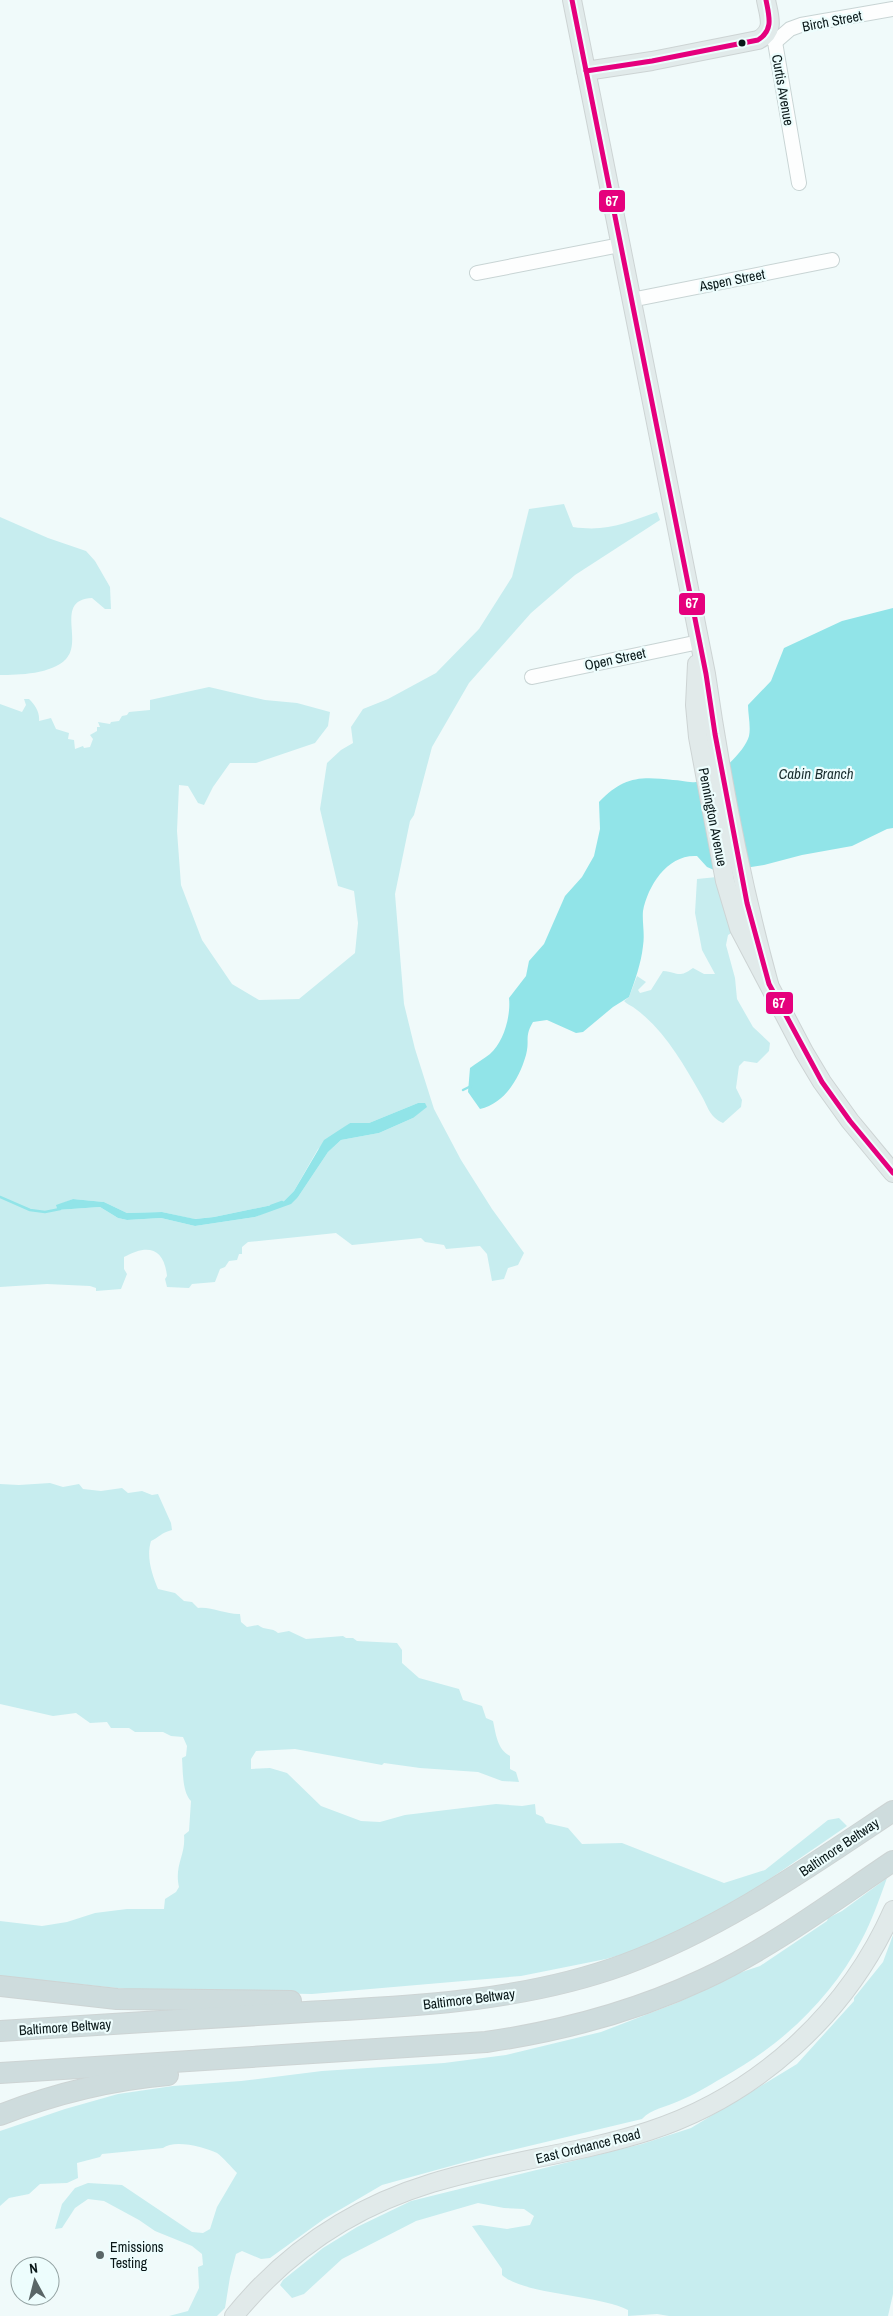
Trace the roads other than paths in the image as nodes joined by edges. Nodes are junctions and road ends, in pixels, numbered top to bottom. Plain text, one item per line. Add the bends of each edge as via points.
1 (574, 0) edge
2 (766, 0) edge
3 (893, 9) edge
4 (771, 38) junction
5 (617, 66) junction
6 (586, 71) junction
7 (799, 183) dead end
8 (620, 246) junction
9 (832, 260) dead end
10 (477, 273) dead end
11 (631, 300) junction
12 (699, 642) junction
13 (532, 677) dead end
14 (769, 984) junction
15 (893, 1173) edge
16 (893, 1811) edge
17 (893, 1861) edge
18 (893, 1910) edge
19 (0, 1986) edge
20 (523, 1992) junction
21 (0, 2031) edge
22 (535, 2035) junction
23 (0, 2073) edge
24 (0, 2115) edge
25 (234, 2316) edge

1 - 5 main road via 591,61 596,66
1 - 6 main road, Pennington Avenue
2 - 4 main road, Curtis Avenue
3 - 4 street, Birch Street via 802,25
4 - 5 main road, Birch Street
4 - 7 street, Curtis Avenue
5 - 6 main road, Birch Street
6 - 8 main road, Pennington Avenue
8 - 10 street
8 - 11 main road, Pennington Avenue
9 - 11 street, Aspen Street
11 - 12 main road, Pennington Avenue
12 - 13 street, Open Street
12 - 14 main road, Pennington Avenue via 747,903
12 - 14 main road, Pennington Avenue via 695,705 725,881 739,928
14 - 15 main road, Pennington Avenue via 822,1082
16 - 20 highway, Baltimore Beltway via 731,1916 682,1940 622,1965
17 - 22 highway via 752,1954 704,1979 644,2004
18 - 25 main road, East Ordnance Road via 864,1965 838,2002 775,2063 737,2090 695,2113 648,2131 433,2182 383,2200 346,2219 284,2263
19 - 20 highway via 117,1998 270,2001 429,1999
20 - 21 highway, Baltimore Beltway via 420,2005
22 - 23 highway via 437,2046
22 - 24 highway via 361,2059 143,2078 73,2091

